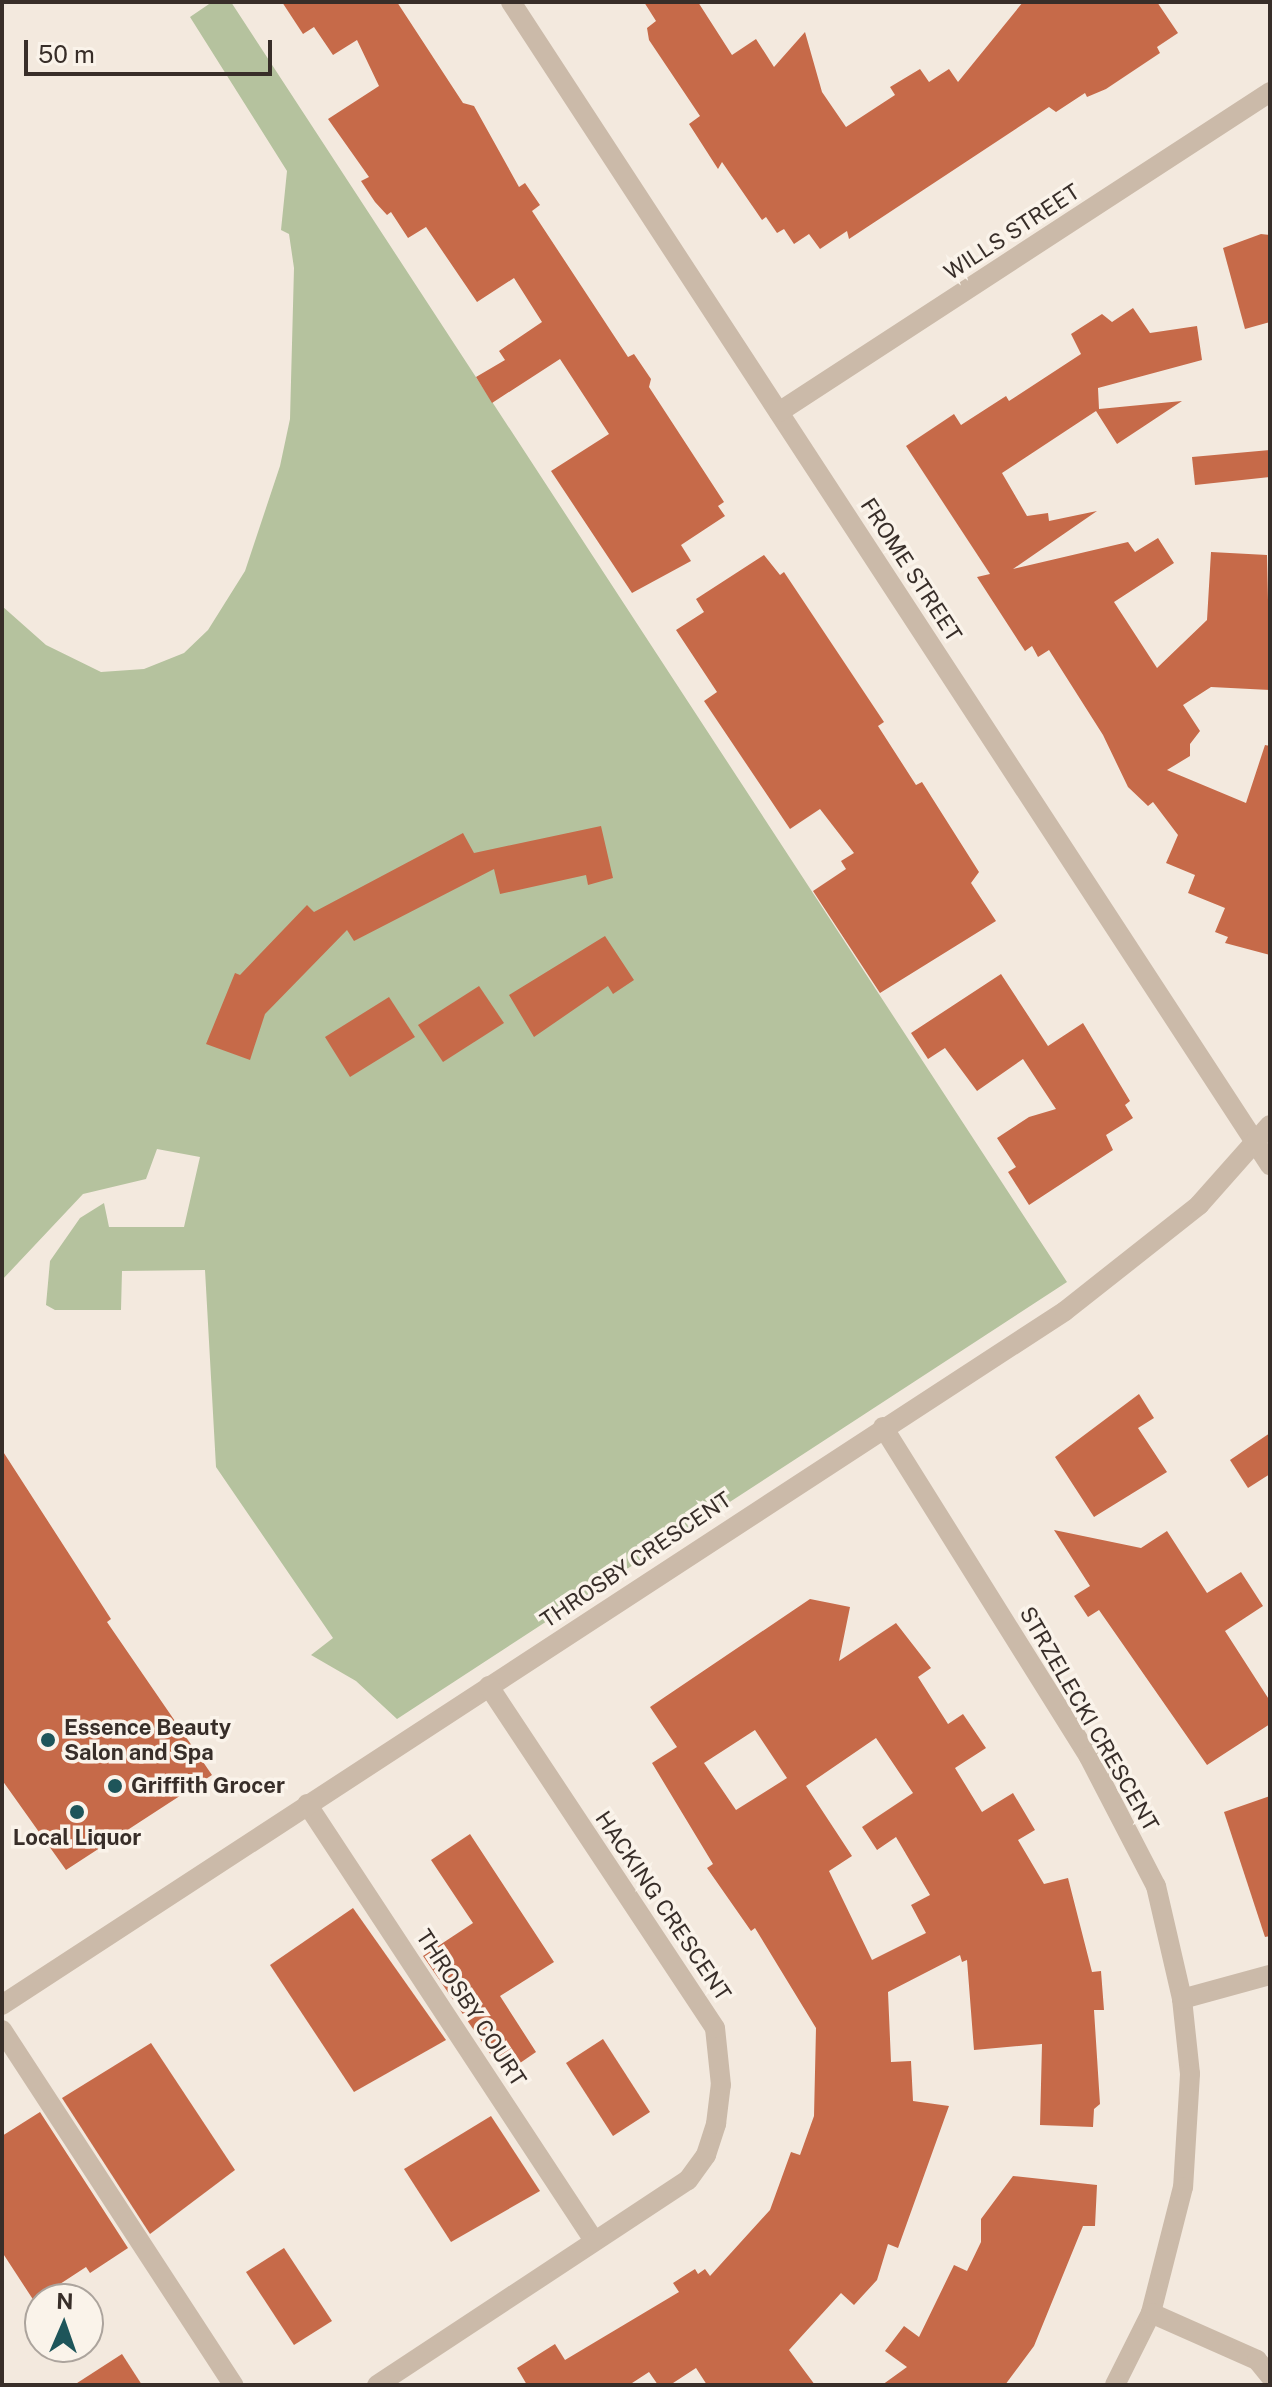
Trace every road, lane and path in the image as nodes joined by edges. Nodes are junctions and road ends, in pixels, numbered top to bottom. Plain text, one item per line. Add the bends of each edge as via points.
1 (511, 2) edge
2 (1270, 92) edge
3 (779, 412) junction
4 (1270, 1125) edge
5 (1255, 1143) junction
6 (1270, 1165) edge
7 (883, 1427) junction
8 (489, 1686) junction
9 (307, 1804) junction
10 (1270, 1975) edge
11 (1182, 1999) junction
12 (2, 2005) edge
13 (2, 2030) edge
14 (593, 2239) junction
15 (1151, 2313) junction
16 (1270, 2376) edge
17 (233, 2385) edge
18 (377, 2385) edge
19 (1115, 2385) edge

1 - 3 street, FROME STREET
2 - 3 street, WILLS STREET
3 - 5 street, FROME STREET
4 - 5 street, THROSBY CRESCENT
5 - 6 street, FROME STREET
5 - 7 street, THROSBY CRESCENT via 1199,1205 1105,1282
7 - 8 street, THROSBY CRESCENT
7 - 11 street, STRZELECKI CRESCENT via 1089,1757 1156,1886
8 - 9 street, THROSBY CRESCENT
8 - 14 street, HACKING CRESCENT via 715,2028 721,2085 706,2155 680,2186
9 - 12 street, THROSBY CRESCENT
9 - 14 street, THROSBY COURT
10 - 11 street
11 - 15 street, STRZELECKI CRESCENT via 1190,2074 1183,2187
13 - 17 street
14 - 18 street, HACKING CRESCENT
15 - 16 street via 1257,2360
15 - 19 street, STRZELECKI CRESCENT

